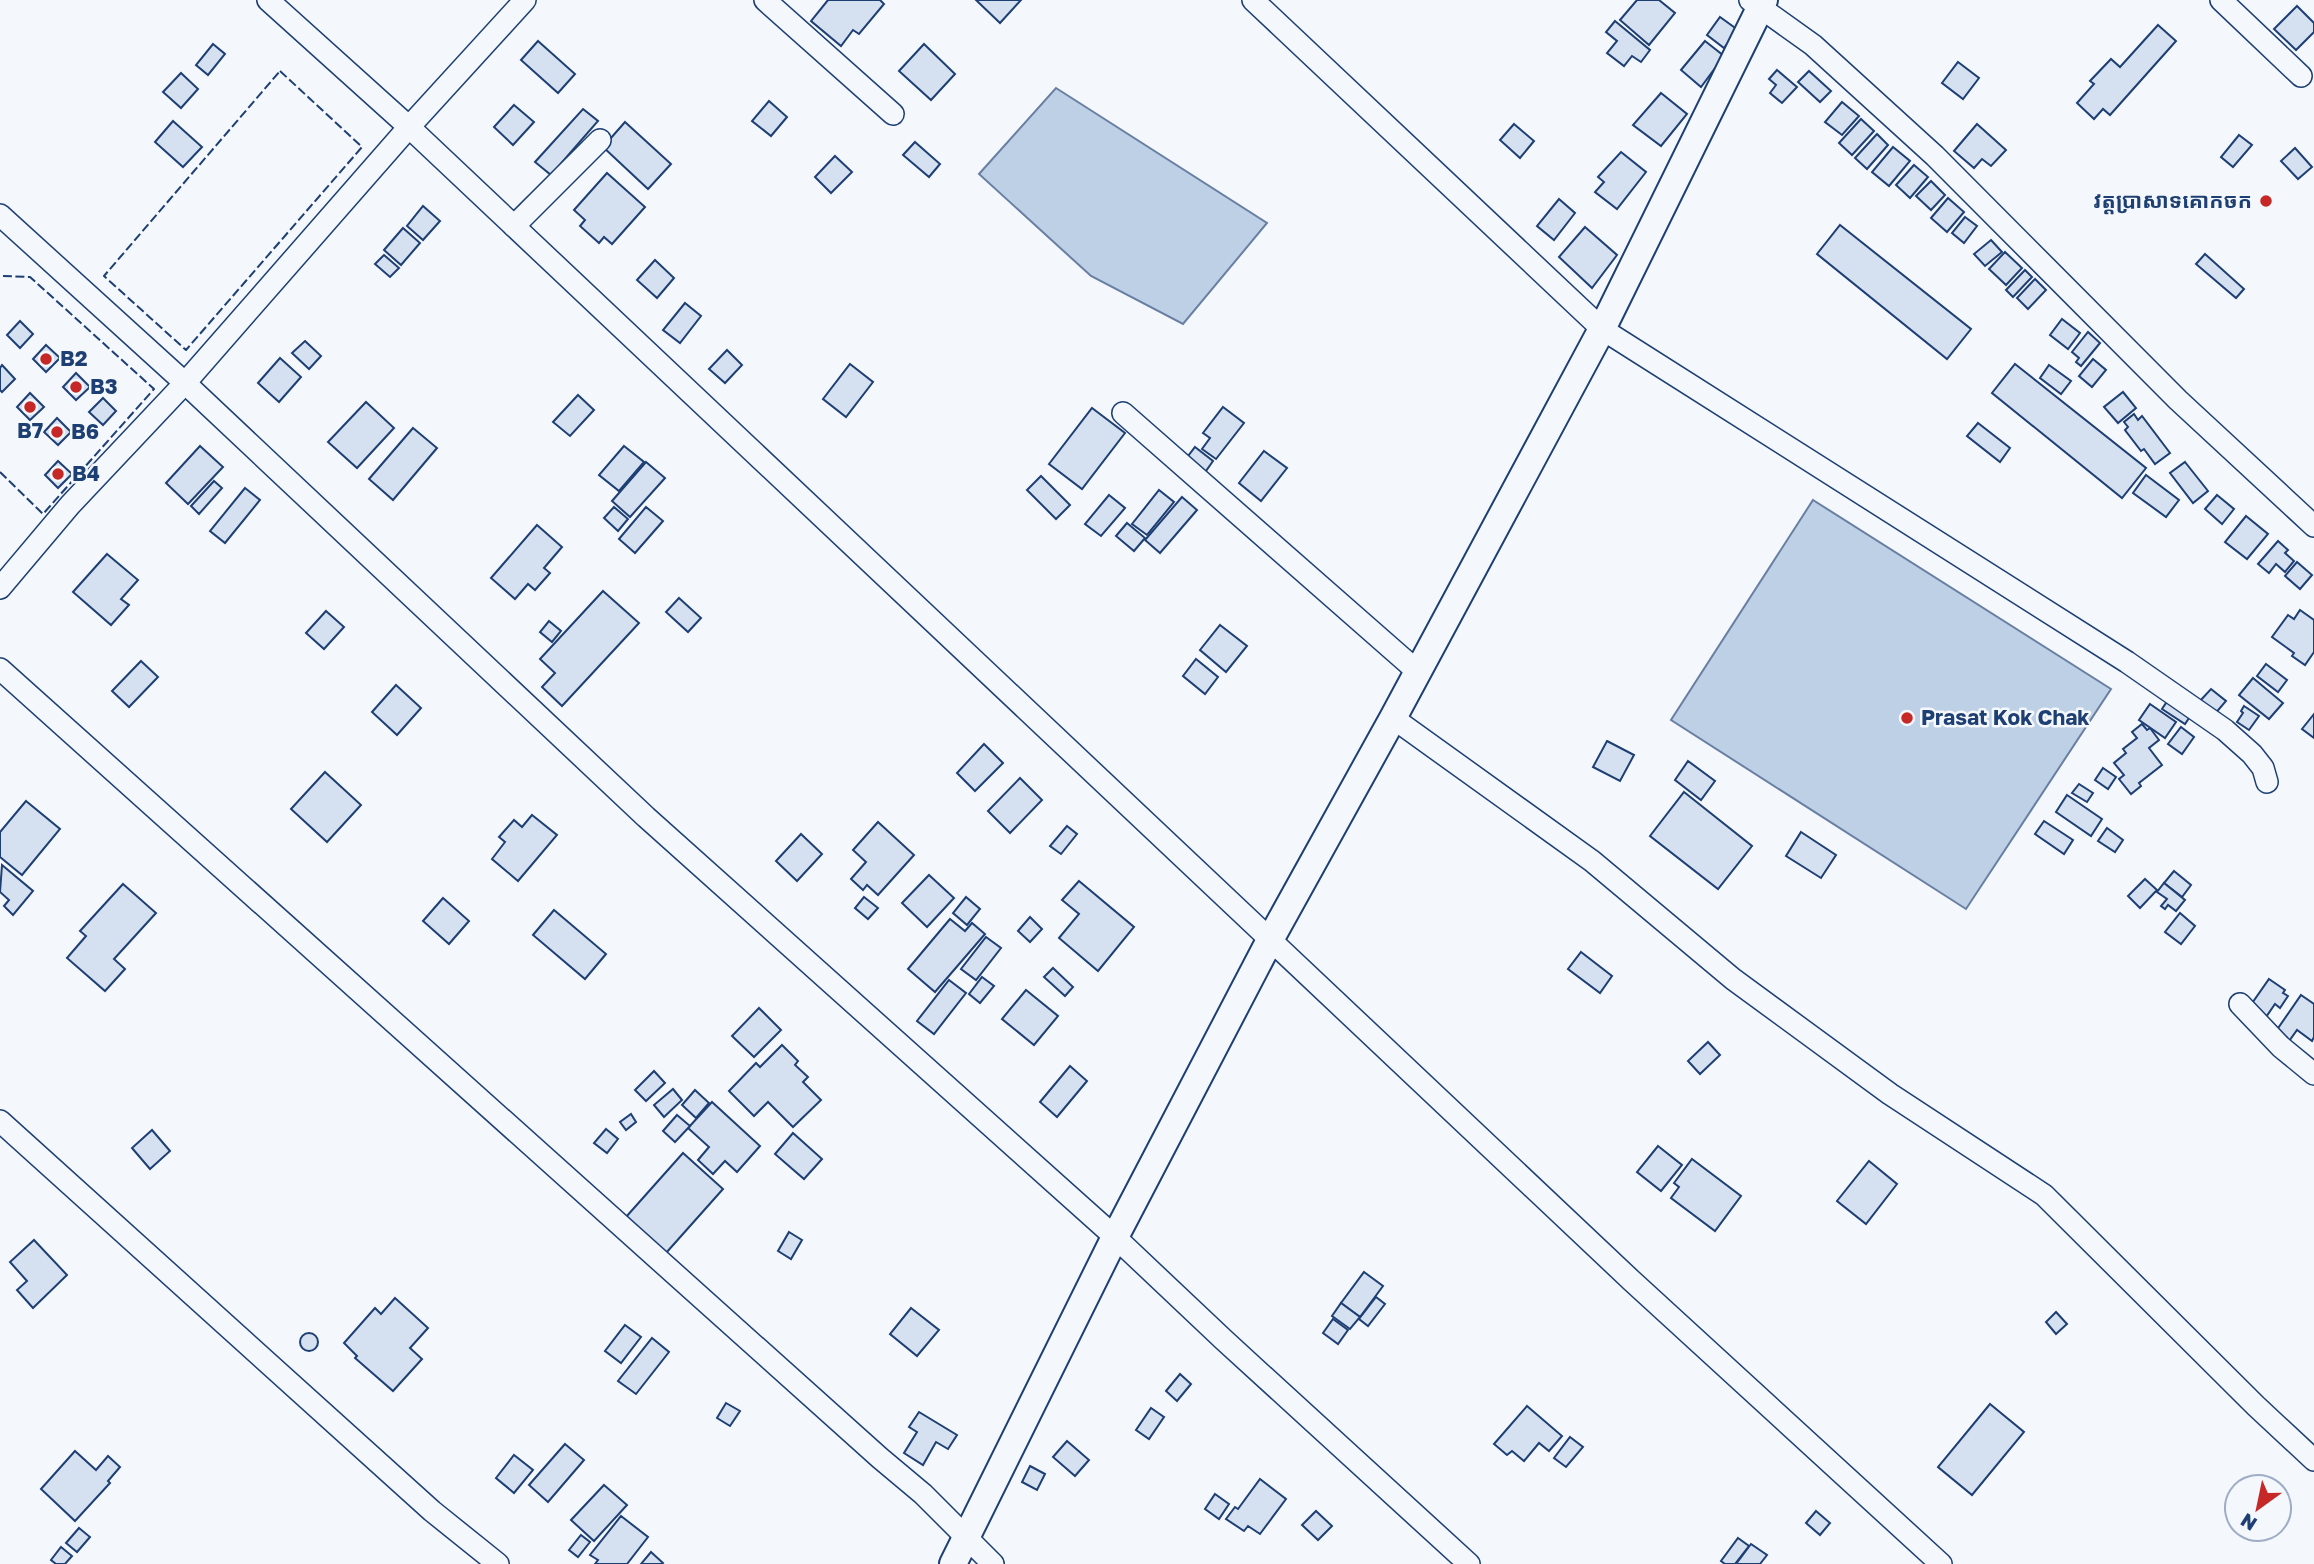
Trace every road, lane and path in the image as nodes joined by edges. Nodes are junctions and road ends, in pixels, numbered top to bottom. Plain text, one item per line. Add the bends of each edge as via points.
1 (268, 0) edge
2 (524, 0) edge
3 (765, 0) edge
4 (1253, 0) edge
5 (2221, 0) edge
6 (1758, 3) edge
7 (2301, 76) dead end
8 (893, 114) dead end
9 (409, 127) junction
10 (600, 140) dead end
11 (0, 215) edge
12 (513, 226) junction
13 (1608, 333) junction
14 (184, 383) junction
15 (1123, 414) dead end
16 (2314, 526) edge
17 (0, 587) edge
18 (0, 668) edge
19 (1417, 671) junction
20 (1393, 718) junction
21 (2267, 782) dead end
22 (1270, 940) junction
23 (2240, 1004) dead end
24 (2314, 1074) edge
25 (0, 1121) edge
26 (1115, 1237) junction
27 (2310, 1447) edge
28 (967, 1538) junction
29 (498, 1564) edge
30 (953, 1564) edge
31 (993, 1564) edge
32 (1469, 1564) edge
33 (1941, 1564) edge

1 - 9 street
2 - 9 street
3 - 8 street
4 - 13 street
5 - 7 street
6 - 13 street
6 - 16 street via 1813,45 1935,156 2178,400
9 - 12 street
9 - 14 street
10 - 12 street
11 - 14 street
12 - 22 street
13 - 19 street
13 - 21 street via 2127,662 2225,730 2252,754
14 - 17 street
14 - 26 street via 646,817
15 - 19 street
18 - 28 street
19 - 20 street
20 - 22 street
20 - 27 street via 1592,861 1733,979 1891,1094 2043,1195 2158,1310
22 - 26 street
22 - 33 street
23 - 24 street
25 - 29 street via 432,1511
26 - 28 street
26 - 32 street
28 - 30 street
28 - 31 street

